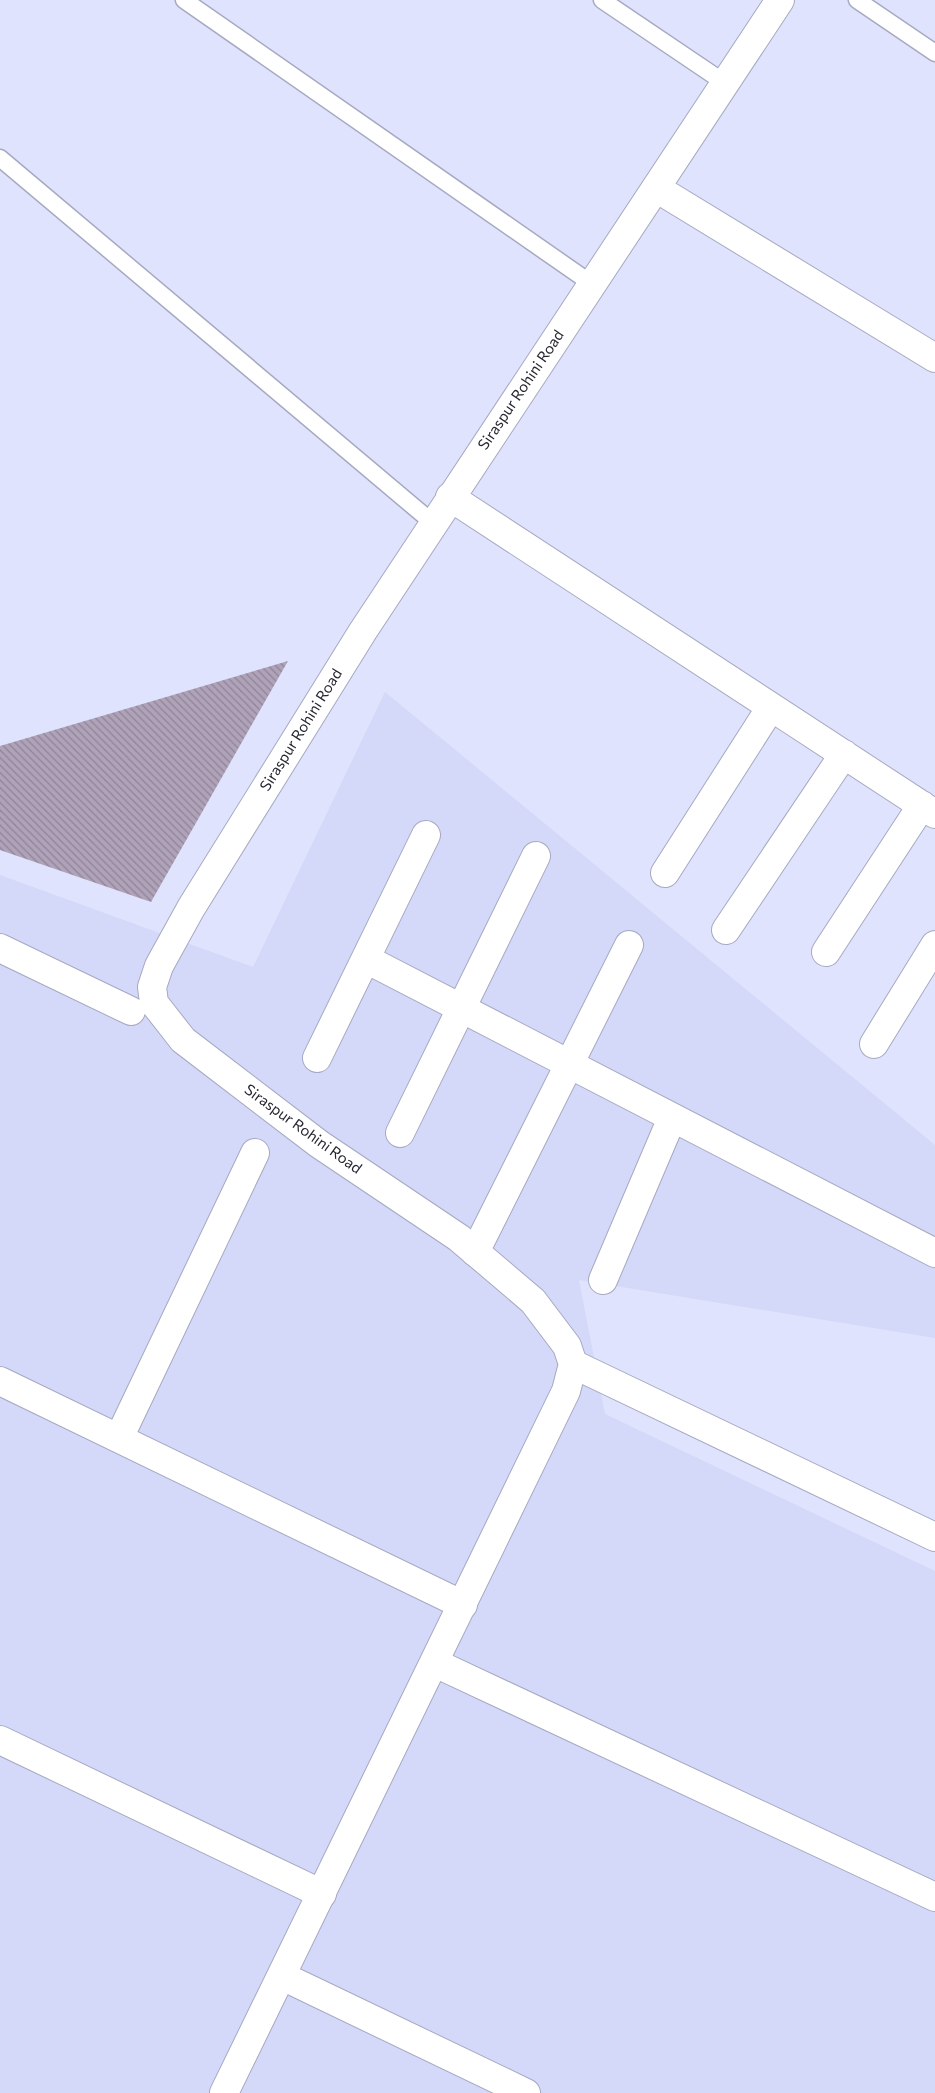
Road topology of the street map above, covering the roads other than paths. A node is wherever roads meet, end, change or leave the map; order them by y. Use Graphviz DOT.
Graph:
graph roads {
  1 [pos="184,0"];
  2 [pos="602,0"];
  3 [pos="780,0"];
  4 [pos="856,0"];
  5 [pos="935,53"];
  6 [pos="725,83"];
  7 [pos="0,158"];
  8 [pos="656,188"];
  9 [pos="592,284"];
  10 [pos="935,358"];
  11 [pos="450,497"];
  12 [pos="433,523"];
  13 [pos="771,707"];
  14 [pos="844,754"];
  15 [pos="928,810"];
  16 [pos="426,835"];
  17 [pos="536,856"];
  18 [pos="664,873"];
  19 [pos="726,930"];
  20 [pos="629,945"];
  21 [pos="935,945"];
  22 [pos="826,952"];
  23 [pos="2,953"];
  24 [pos="366,959"];
  25 [pos="462,1008"];
  26 [pos="131,1011"];
  27 [pos="874,1044"];
  28 [pos="317,1058"];
  29 [pos="569,1064"];
  30 [pos="672,1118"];
  31 [pos="400,1133"];
  32 [pos="254,1153"];
  33 [pos="475,1252"];
  34 [pos="935,1253"];
  35 [pos="603,1280"];
  36 [pos="573,1364"];
  37 [pos="0,1381"];
  38 [pos="119,1438"];
  39 [pos="935,1536"];
  40 [pos="463,1605"];
  41 [pos="435,1662"];
  42 [pos="0,1740"];
  43 [pos="322,1894"];
  44 [pos="935,1896"];
  45 [pos="282,1976"];
  46 [pos="224,2093"];
  47 [pos="526,2093"];
  1 -- 9 [label="lane"];
  2 -- 6 [label="lane"];
  3 -- 6 [label="street, Siraspur Rohini Road"];
  4 -- 5 [label="lane"];
  6 -- 8 [label="street, Siraspur Rohini Road"];
  7 -- 12 [label="lane"];
  8 -- 9 [label="street, Siraspur Rohini Road"];
  8 -- 10 [label="street"];
  9 -- 11 [label="street, Siraspur Rohini Road"];
  11 -- 12 [label="street, Siraspur Rohini Road"];
  11 -- 13 [label="street"];
  12 -- 33 [label="street, Siraspur Rohini Road"];
  13 -- 14 [label="street"];
  13 -- 18 [label="street"];
  14 -- 15 [label="street"];
  14 -- 19 [label="street"];
  15 -- 22 [label="street"];
  16 -- 24 [label="street"];
  17 -- 25 [label="street"];
  20 -- 29 [label="street"];
  21 -- 27 [label="street"];
  23 -- 26 [label="street"];
  24 -- 25 [label="street"];
  24 -- 28 [label="street"];
  25 -- 29 [label="street"];
  25 -- 31 [label="street"];
  29 -- 30 [label="street"];
  29 -- 33 [label="street"];
  30 -- 34 [label="street"];
  30 -- 35 [label="street"];
  32 -- 38 [label="street"];
  33 -- 36 [label="street, Siraspur Rohini Road"];
  36 -- 39 [label="street"];
  36 -- 40 [label="street"];
  37 -- 38 [label="street"];
  38 -- 40 [label="street"];
  40 -- 41 [label="street"];
  41 -- 43 [label="street"];
  41 -- 44 [label="street"];
  42 -- 43 [label="street"];
  43 -- 45 [label="street"];
  45 -- 46 [label="street"];
  45 -- 47 [label="street"];
}
